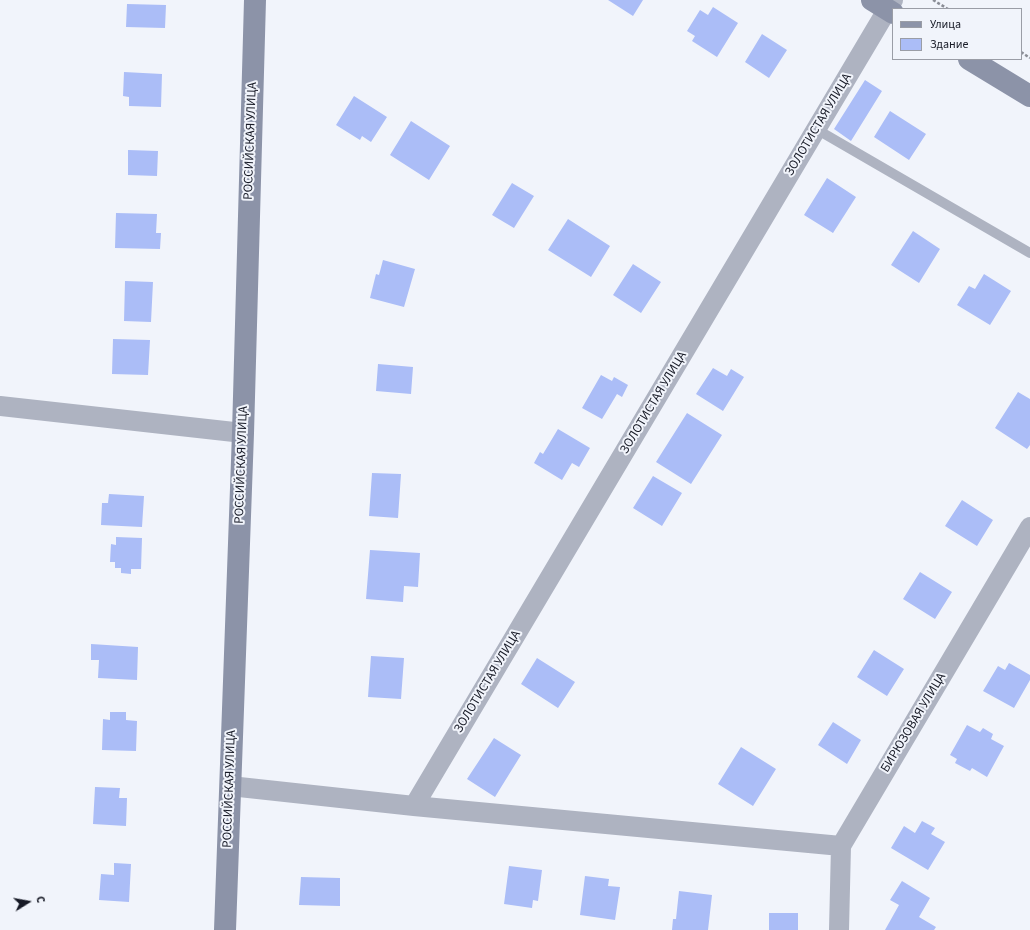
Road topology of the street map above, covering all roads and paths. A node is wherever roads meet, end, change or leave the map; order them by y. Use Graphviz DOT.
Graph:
graph roads {
  1 [pos="255,0"];
  2 [pos="933,0"];
  3 [pos="887,6"];
  4 [pos="946,8"];
  5 [pos="971,60"];
  6 [pos="1030,96"];
  7 [pos="816,130"];
  8 [pos="1030,253"];
  9 [pos="0,406"];
  10 [pos="243,433"];
  11 [pos="1030,527"];
  12 [pos="230,786"];
  13 [pos="414,806"];
  14 [pos="841,846"];
  15 [pos="225,930"];
  16 [pos="839,930"];
  1 -- 10 [label="main road, РОССИЙСКАЯ УЛИЦА"];
  2 -- 4 [label="path"];
  3 -- 7 [label="street, ЗОЛОТИСТАЯ УЛИЦА"];
  5 -- 6 [label="main road"];
  7 -- 8 [label="lane"];
  7 -- 13 [label="street, ЗОЛОТИСТАЯ УЛИЦА"];
  9 -- 10 [label="street"];
  10 -- 12 [label="main road, РОССИЙСКАЯ УЛИЦА"];
  11 -- 14 [label="street, БИРЮЗОВАЯ УЛИЦА"];
  12 -- 13 [label="street"];
  12 -- 15 [label="main road, РОССИЙСКАЯ УЛИЦА"];
  13 -- 14 [label="street"];
  14 -- 16 [label="street, БИРЮЗОВАЯ УЛИЦА"];
}
